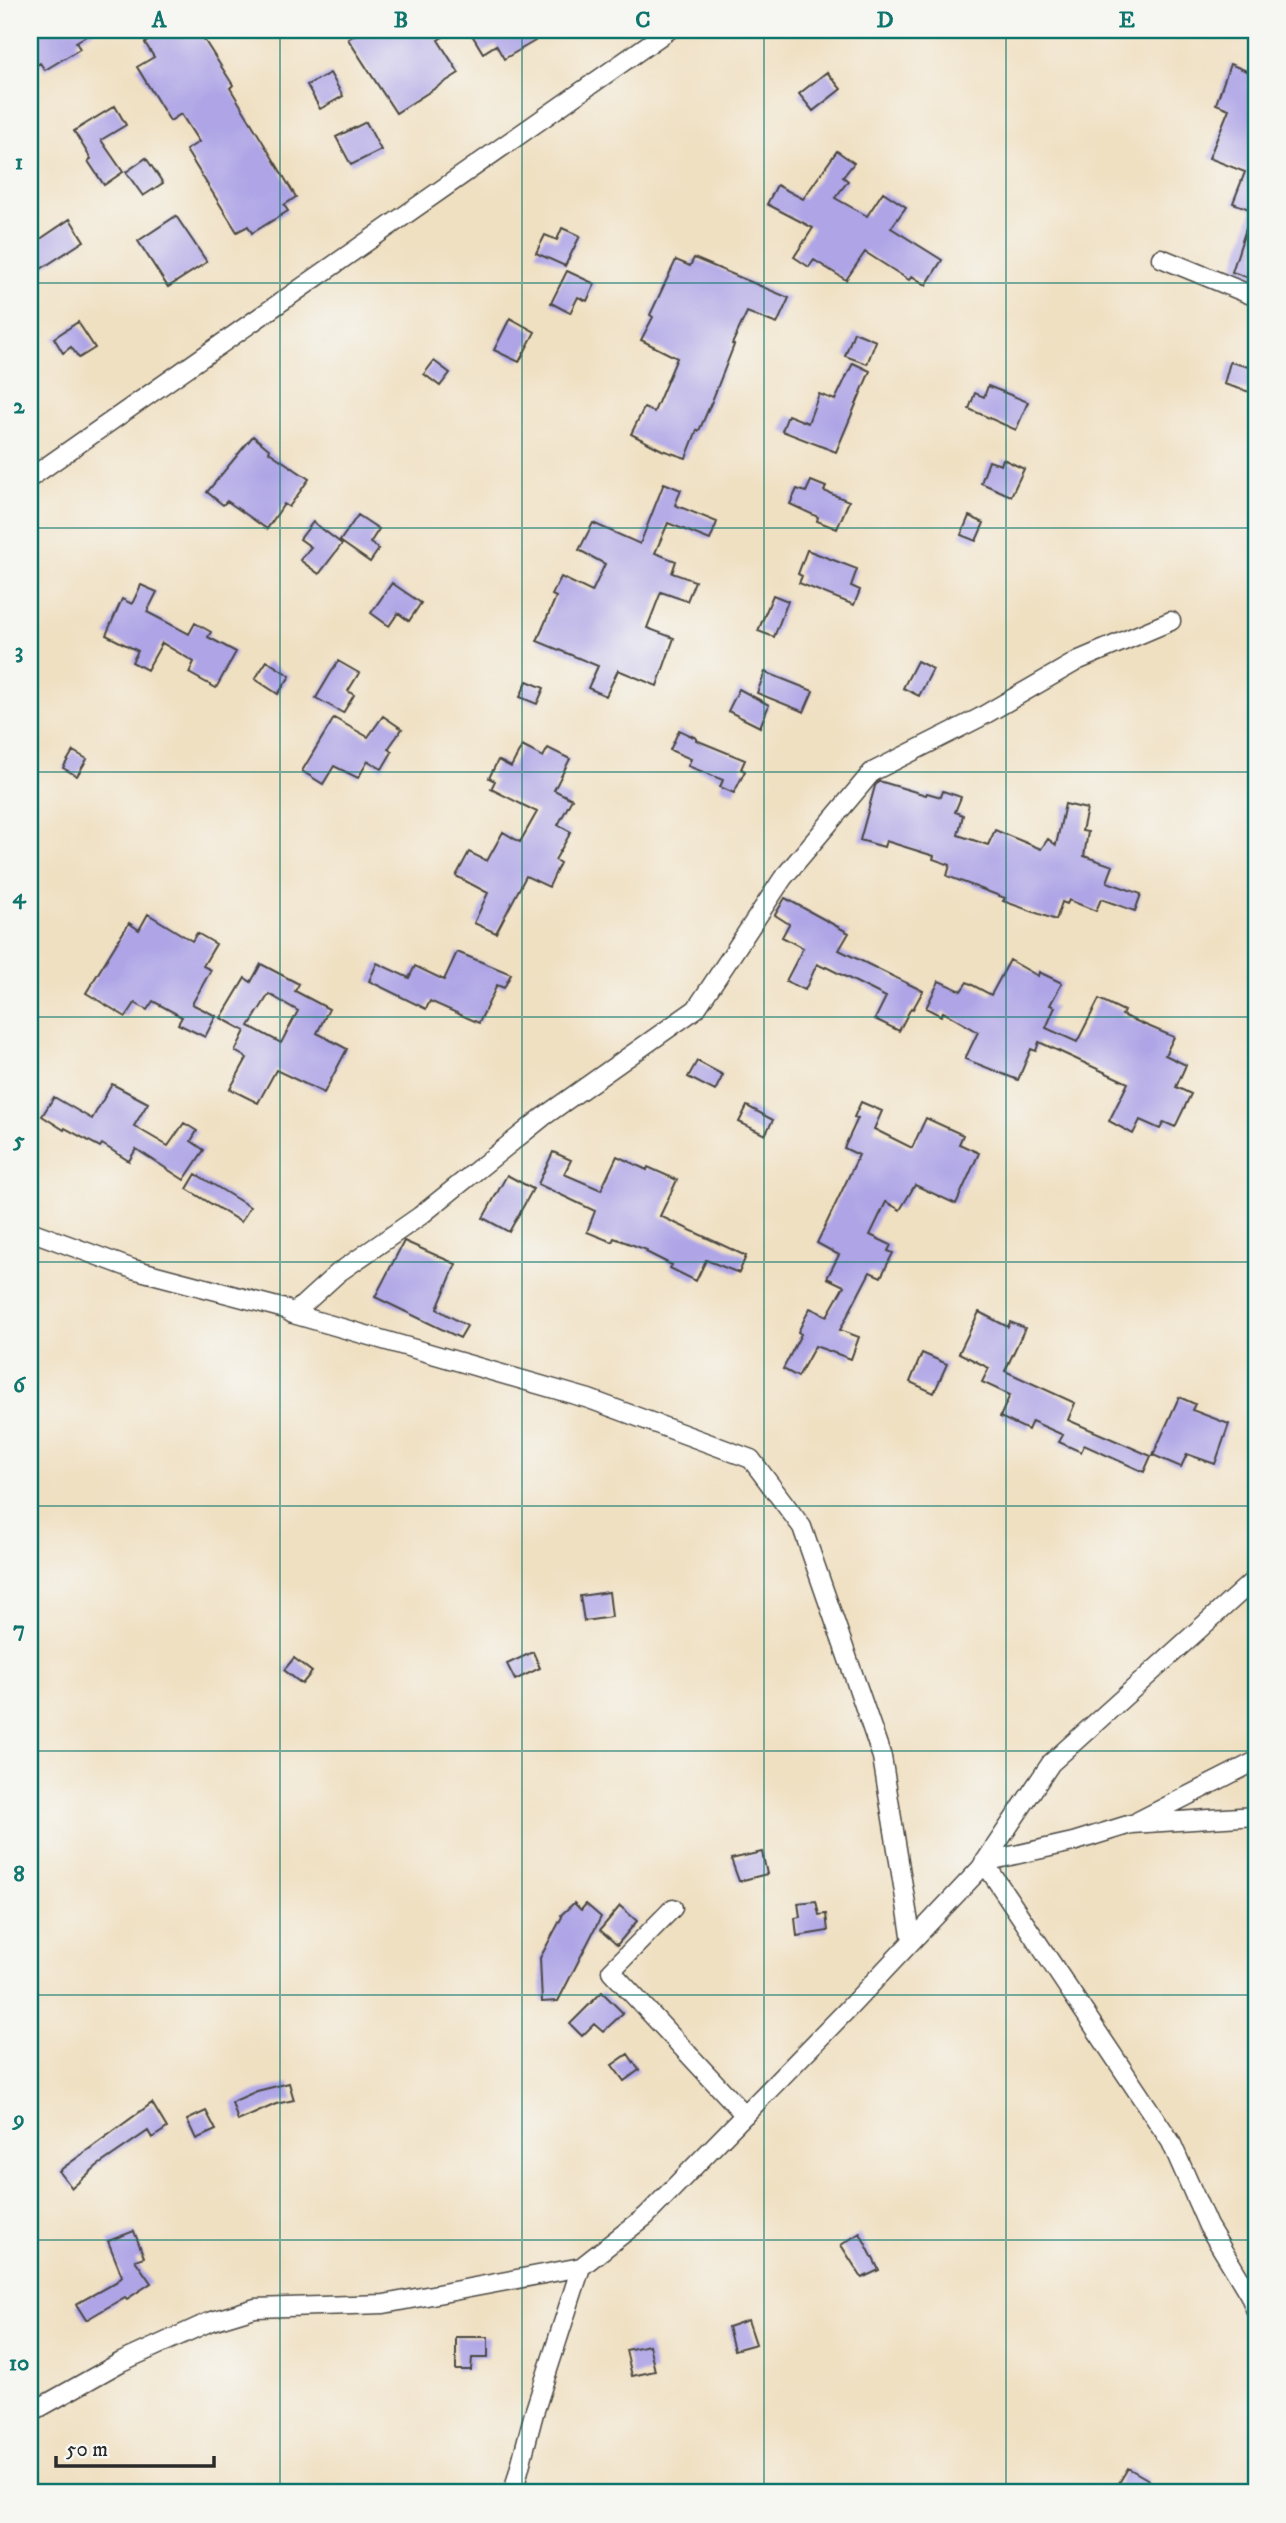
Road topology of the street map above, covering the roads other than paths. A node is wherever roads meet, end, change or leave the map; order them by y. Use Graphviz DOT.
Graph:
graph roads {
  1 [pos="669,30"];
  2 [pos="1161,258"];
  3 [pos="1256,297"];
  4 [pos="30,478"];
  5 [pos="1171,621"];
  6 [pos="30,1231"];
  7 [pos="293,1314"];
  8 [pos="1256,1578"];
  9 [pos="1256,1761"];
  10 [pos="1256,1816"];
  11 [pos="1131,1824"];
  12 [pos="984,1862"];
  13 [pos="673,1908"];
  14 [pos="912,1941"];
  15 [pos="745,2115"];
  16 [pos="582,2267"];
  17 [pos="1256,2311"];
  18 [pos="30,2413"];
  19 [pos="513,2493"];
  1 -- 4 [label="street"];
  2 -- 3 [label="street"];
  5 -- 7 [label="street"];
  6 -- 7 [label="street"];
  7 -- 14 [label="street"];
  8 -- 12 [label="street"];
  9 -- 11 [label="street"];
  10 -- 11 [label="street"];
  11 -- 12 [label="street"];
  12 -- 14 [label="street"];
  12 -- 17 [label="street"];
  13 -- 15 [label="street"];
  14 -- 15 [label="street"];
  15 -- 16 [label="street"];
  16 -- 18 [label="street"];
  16 -- 19 [label="street"];
}
